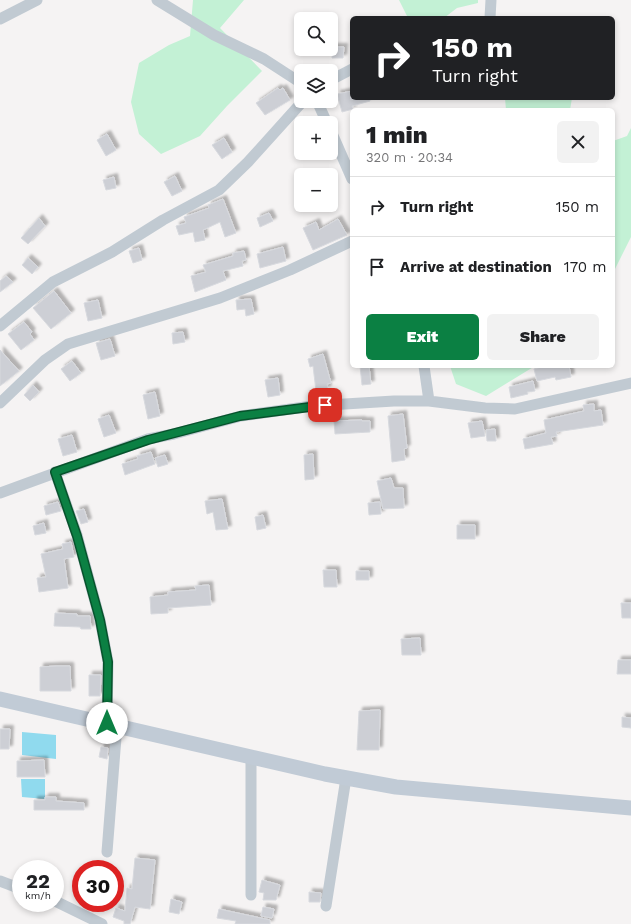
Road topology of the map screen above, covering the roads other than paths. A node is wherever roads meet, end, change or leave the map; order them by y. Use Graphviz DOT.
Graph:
graph roads {
  1 [pos="37,0"];
  2 [pos="157,0"];
  3 [pos="491,0"];
  4 [pos="490,16"];
  5 [pos="0,19"];
  6 [pos="350,70"];
  7 [pos="338,76"];
  8 [pos="294,78"];
  9 [pos="297,108"];
  10 [pos="338,147"];
  11 [pos="350,174"];
  12 [pos="350,242"];
  13 [pos="0,326"];
  14 [pos="424,368"];
  15 [pos="631,383"];
  16 [pos="428,401"];
  17 [pos="0,403"];
  18 [pos="55,472"];
  19 [pos="0,493"];
  20 [pos="0,699"];
  21 [pos="112,724"];
  22 [pos="251,756"];
  23 [pos="346,778"];
  24 [pos="631,808"];
  25 [pos="107,852"];
  26 [pos="0,881"];
  27 [pos="12,886"];
  28 [pos="251,895"];
  29 [pos="64,906"];
  30 [pos="326,906"];
  31 [pos="102,924"];
  1 -- 5 [label="street"];
  2 -- 8 [label="street"];
  3 -- 4 [label="street"];
  6 -- 7 [label="street"];
  9 -- 13 [label="street"];
  10 -- 11 [label="street"];
  12 -- 17 [label="street"];
  14 -- 16 [label="street"];
  15 -- 16 [label="street"];
  16 -- 18 [label="street"];
  18 -- 19 [label="street"];
  18 -- 21 [label="street"];
  20 -- 21 [label="main road"];
  21 -- 22 [label="main road"];
  21 -- 25 [label="street"];
  22 -- 23 [label="main road"];
  22 -- 28 [label="street"];
  23 -- 24 [label="main road"];
  23 -- 30 [label="street"];
  26 -- 27 [label="street"];
  29 -- 31 [label="street"];
}
